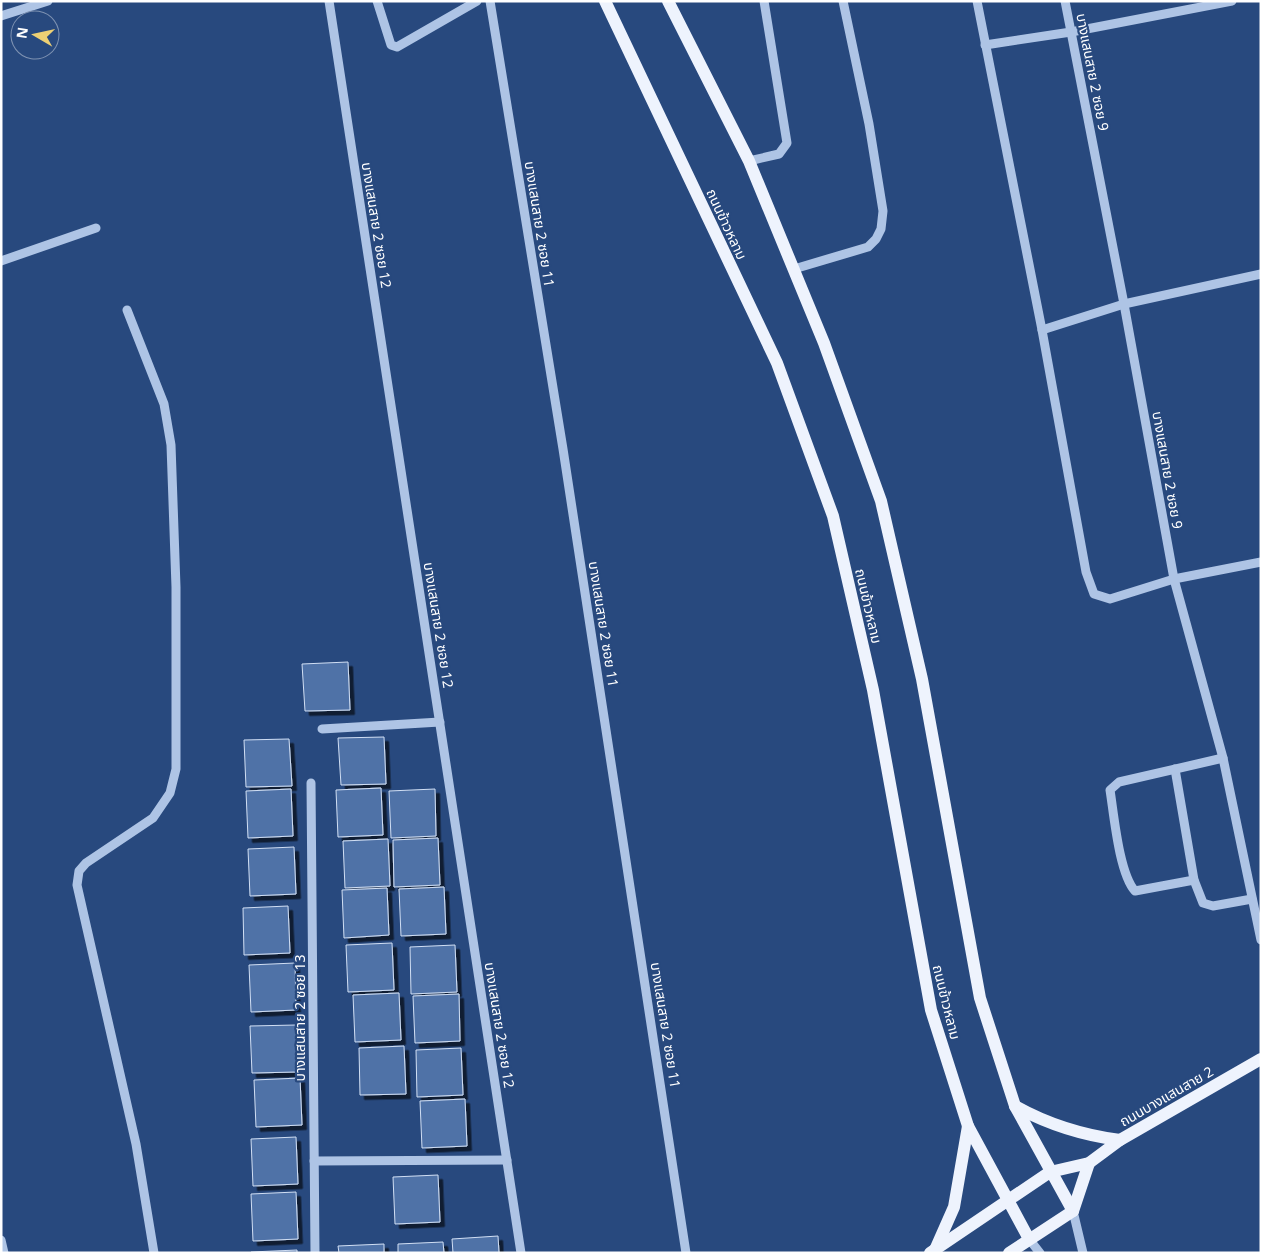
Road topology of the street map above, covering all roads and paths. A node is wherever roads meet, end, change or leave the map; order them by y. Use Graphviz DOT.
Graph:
graph roads {
  1 [pos="48,1"];
  2 [pos="328,1"];
  3 [pos="377,1"];
  4 [pos="477,1"];
  5 [pos="490,1"];
  6 [pos="605,1"];
  7 [pos="668,1"];
  8 [pos="764,1"];
  9 [pos="843,1"];
  10 [pos="977,1"];
  11 [pos="1065,1"];
  12 [pos="1232,1"];
  13 [pos="1,16"];
  14 [pos="1071,32"];
  15 [pos="985,45"];
  16 [pos="749,162"];
  17 [pos="96,228"];
  18 [pos="1,261"];
  19 [pos="794,269"];
  20 [pos="1261,274"];
  21 [pos="1124,304"];
  22 [pos="127,310"];
  23 [pos="1042,330"];
  24 [pos="1261,562"];
  25 [pos="1174,579"];
  26 [pos="440,722"];
  27 [pos="322,729"];
  28 [pos="1224,758"];
  29 [pos="1175,769"];
  30 [pos="311,783"];
  31 [pos="1194,880"];
  32 [pos="1252,899"];
  33 [pos="1261,940"];
  34 [pos="1261,1059"];
  35 [pos="1015,1106"];
  36 [pos="968,1126"];
  37 [pos="1120,1140"];
  38 [pos="507,1160"];
  39 [pos="314,1161"];
  40 [pos="1089,1163"];
  41 [pos="1050,1172"];
  42 [pos="1008,1199"];
  43 [pos="1073,1211"];
  44 [pos="1029,1239"];
  45 [pos="1,1240"];
  46 [pos="932,1251"];
  47 [pos="4,1253"];
  48 [pos="154,1253"];
  49 [pos="315,1253"];
  50 [pos="521,1253"];
  51 [pos="686,1253"];
  52 [pos="1010,1253"];
  53 [pos="1040,1253"];
  54 [pos="1083,1253"];
  1 -- 13 [label="street"];
  2 -- 26 [label="street, บางแสนสาย 2 ซอย 12"];
  3 -- 4 [label="street"];
  5 -- 51 [label="street, บางแสนสาย 2 ซอย 11"];
  6 -- 36 [label="main road, ถนนข้าวหลาม"];
  7 -- 16 [label="main road"];
  8 -- 16 [label="street"];
  9 -- 19 [label="street"];
  10 -- 15 [label="street"];
  11 -- 14 [label="street, บางแสนสาย 2 ซอย 9"];
  12 -- 14 [label="street"];
  14 -- 15 [label="street"];
  14 -- 21 [label="street, บางแสนสาย 2 ซอย 9"];
  15 -- 23 [label="street"];
  16 -- 19 [label="main road"];
  17 -- 18 [label="street"];
  19 -- 35 [label="main road"];
  20 -- 21 [label="street"];
  21 -- 23 [label="street"];
  21 -- 25 [label="street, บางแสนสาย 2 ซอย 9"];
  22 -- 48 [label="street"];
  23 -- 25 [label="street"];
  24 -- 25 [label="street"];
  25 -- 28 [label="street, บางแสนสาย 2 ซอย 9"];
  26 -- 27 [label="street"];
  26 -- 38 [label="street, บางแสนสาย 2 ซอย 12"];
  28 -- 29 [label="street"];
  28 -- 32 [label="street, บางแสนสาย 2 ซอย 9"];
  29 -- 31 [label="street"];
  29 -- 31 [label="street"];
  30 -- 39 [label="street, บางแสนสาย 2 ซอย 13"];
  31 -- 32 [label="street"];
  32 -- 33 [label="street, บางแสนสาย 2 ซอย 9"];
  34 -- 37 [label="main road, ถนนบางแสนสาย 2"];
  35 -- 37 [label="main road"];
  35 -- 41 [label="main road"];
  36 -- 42 [label="main road, ถนนข้าวหลาม"];
  36 -- 46 [label="main road"];
  37 -- 40 [label="main road, ถนนบางแสนสาย 2"];
  38 -- 39 [label="street"];
  38 -- 50 [label="street, บางแสนสาย 2 ซอย 12"];
  39 -- 49 [label="street, บางแสนสาย 2 ซอย 13"];
  40 -- 41 [label="main road, ถนนบางแสนสาย 2"];
  40 -- 43 [label="main road"];
  41 -- 42 [label="main road, ถนนบางแสนสาย 2"];
  41 -- 43 [label="main road"];
  42 -- 44 [label="main road, ถนนข้าวหลาม"];
  42 -- 46 [label="main road, ถนนบางแสนสาย 2"];
  43 -- 44 [label="main road"];
  43 -- 54 [label="street"];
  44 -- 52 [label="main road"];
  44 -- 53 [label="street"];
  45 -- 47 [label="street"];
}
